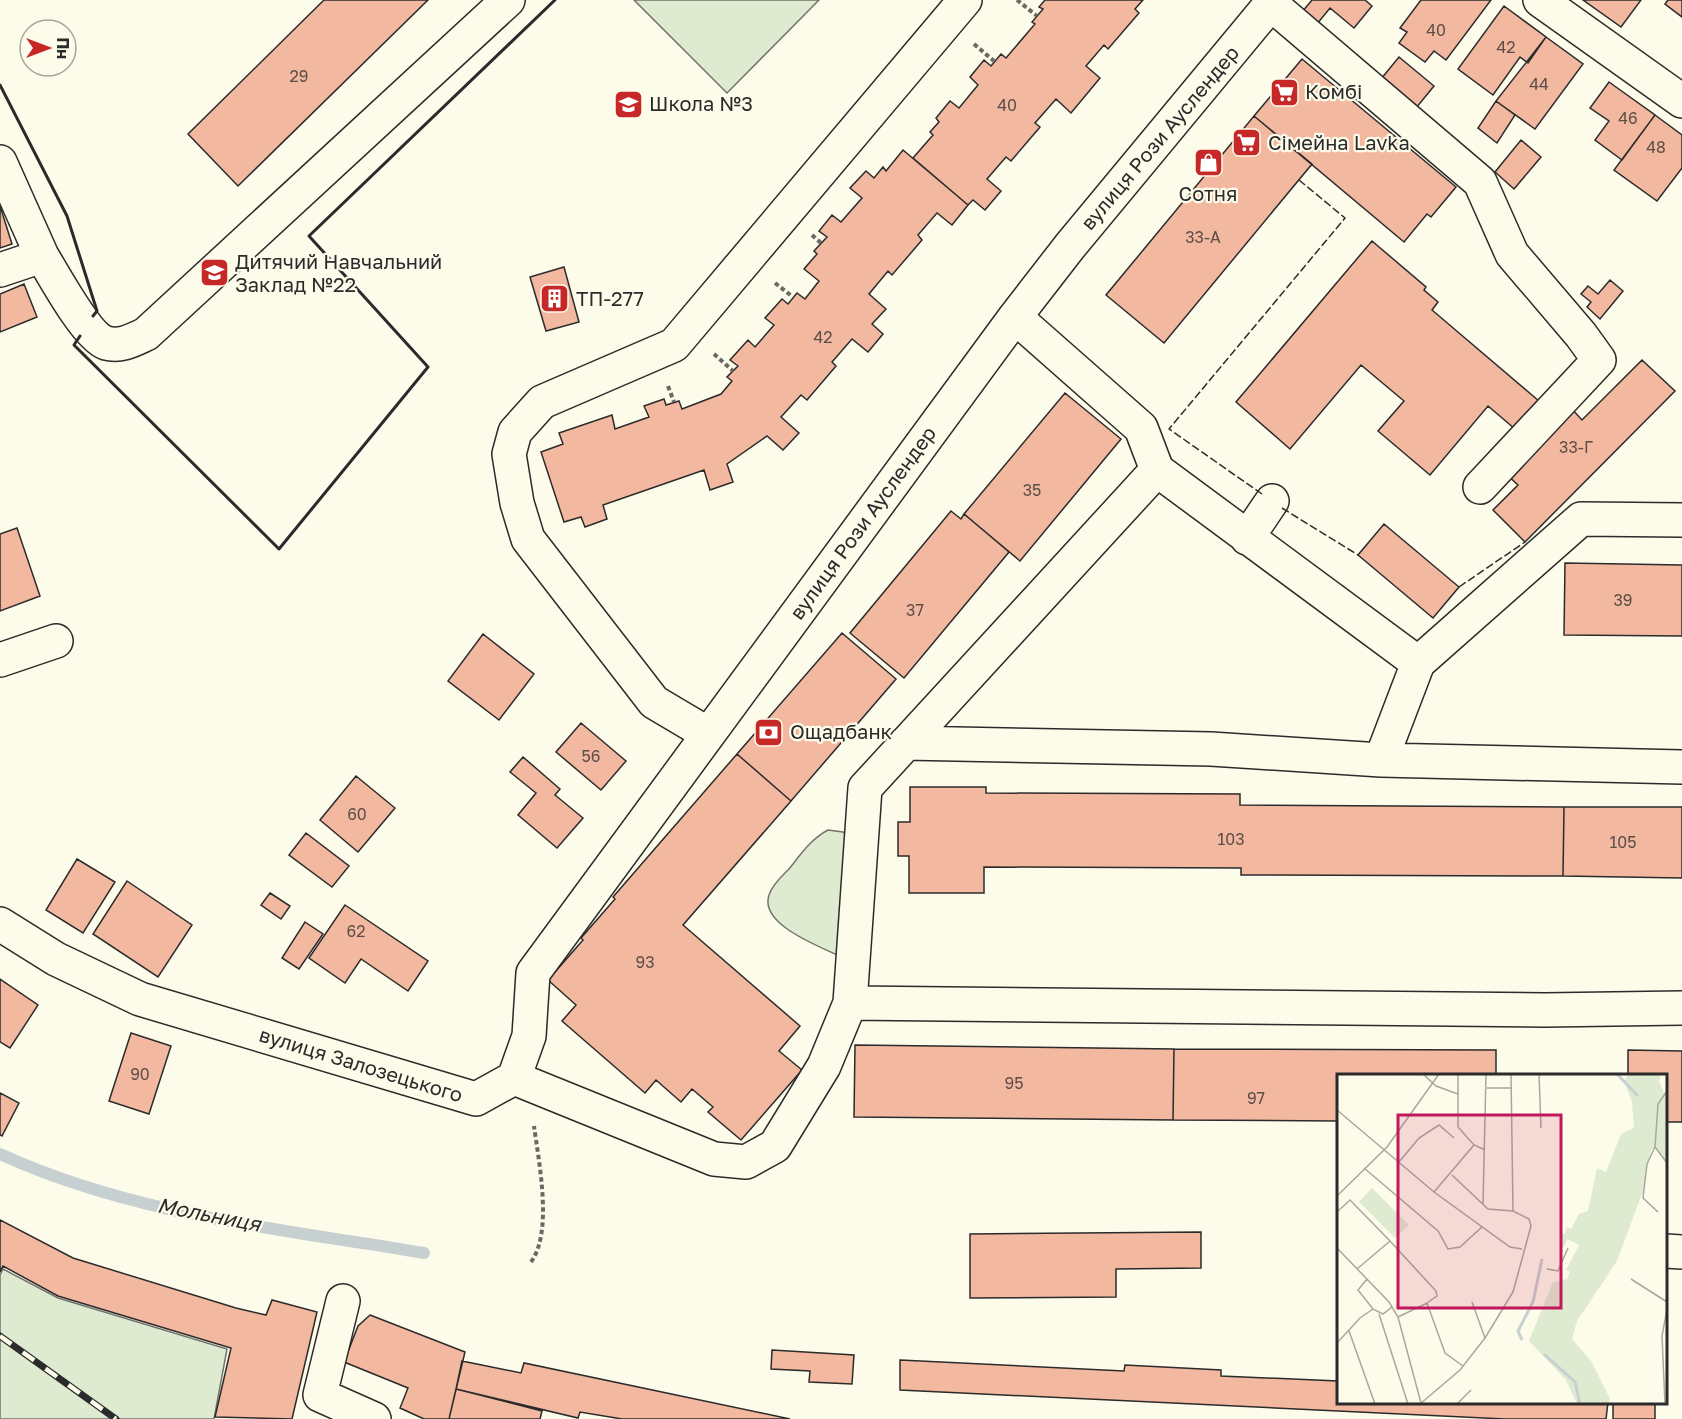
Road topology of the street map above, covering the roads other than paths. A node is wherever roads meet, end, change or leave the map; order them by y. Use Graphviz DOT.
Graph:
graph roads {
  1 [pos="508,0"];
  2 [pos="965,0"];
  3 [pos="1540,0"];
  4 [pos="1273,2"];
  5 [pos="1682,101"];
  6 [pos="0,162"];
  7 [pos="42,256"];
  8 [pos="0,270"];
  9 [pos="1015,317"];
  10 [pos="1157,470"];
  11 [pos="1480,487"];
  12 [pos="1272,501"];
  13 [pos="1682,520"];
  14 [pos="1247,538"];
  15 [pos="56,641"];
  16 [pos="0,660"];
  17 [pos="1418,663"];
  18 [pos="708,734"];
  19 [pos="906,743"];
  20 [pos="1381,760"];
  21 [pos="1682,767"];
  22 [pos="0,924"];
  23 [pos="850,1003"];
  24 [pos="1682,1008"];
  25 [pos="521,1081"];
  26 [pos="1667,1251"];
  27 [pos="1682,1252"];
  28 [pos="343,1301"];
  29 [pos="374,1419"];
  1 -- 7 [label="street"];
  2 -- 18 [label="street"];
  3 -- 5 [label="street"];
  4 -- 9 [label="street, вулиця Рози Ауслендер"];
  4 -- 11 [label="street"];
  6 -- 7 [label="street"];
  7 -- 8 [label="street"];
  9 -- 10 [label="street"];
  9 -- 18 [label="street, вулиця Рози Ауслендер"];
  10 -- 14 [label="street"];
  10 -- 19 [label="street"];
  12 -- 14 [label="street"];
  13 -- 17 [label="street"];
  14 -- 17 [label="street"];
  15 -- 16 [label="street"];
  17 -- 20 [label="street"];
  18 -- 25 [label="street, вулиця Рози Ауслендер"];
  19 -- 20 [label="street"];
  19 -- 23 [label="street"];
  20 -- 21 [label="street"];
  22 -- 25 [label="street, вулиця Залозецького"];
  23 -- 24 [label="street"];
  23 -- 25 [label="street"];
  26 -- 27 [label="street"];
  28 -- 29 [label="street"];
}
